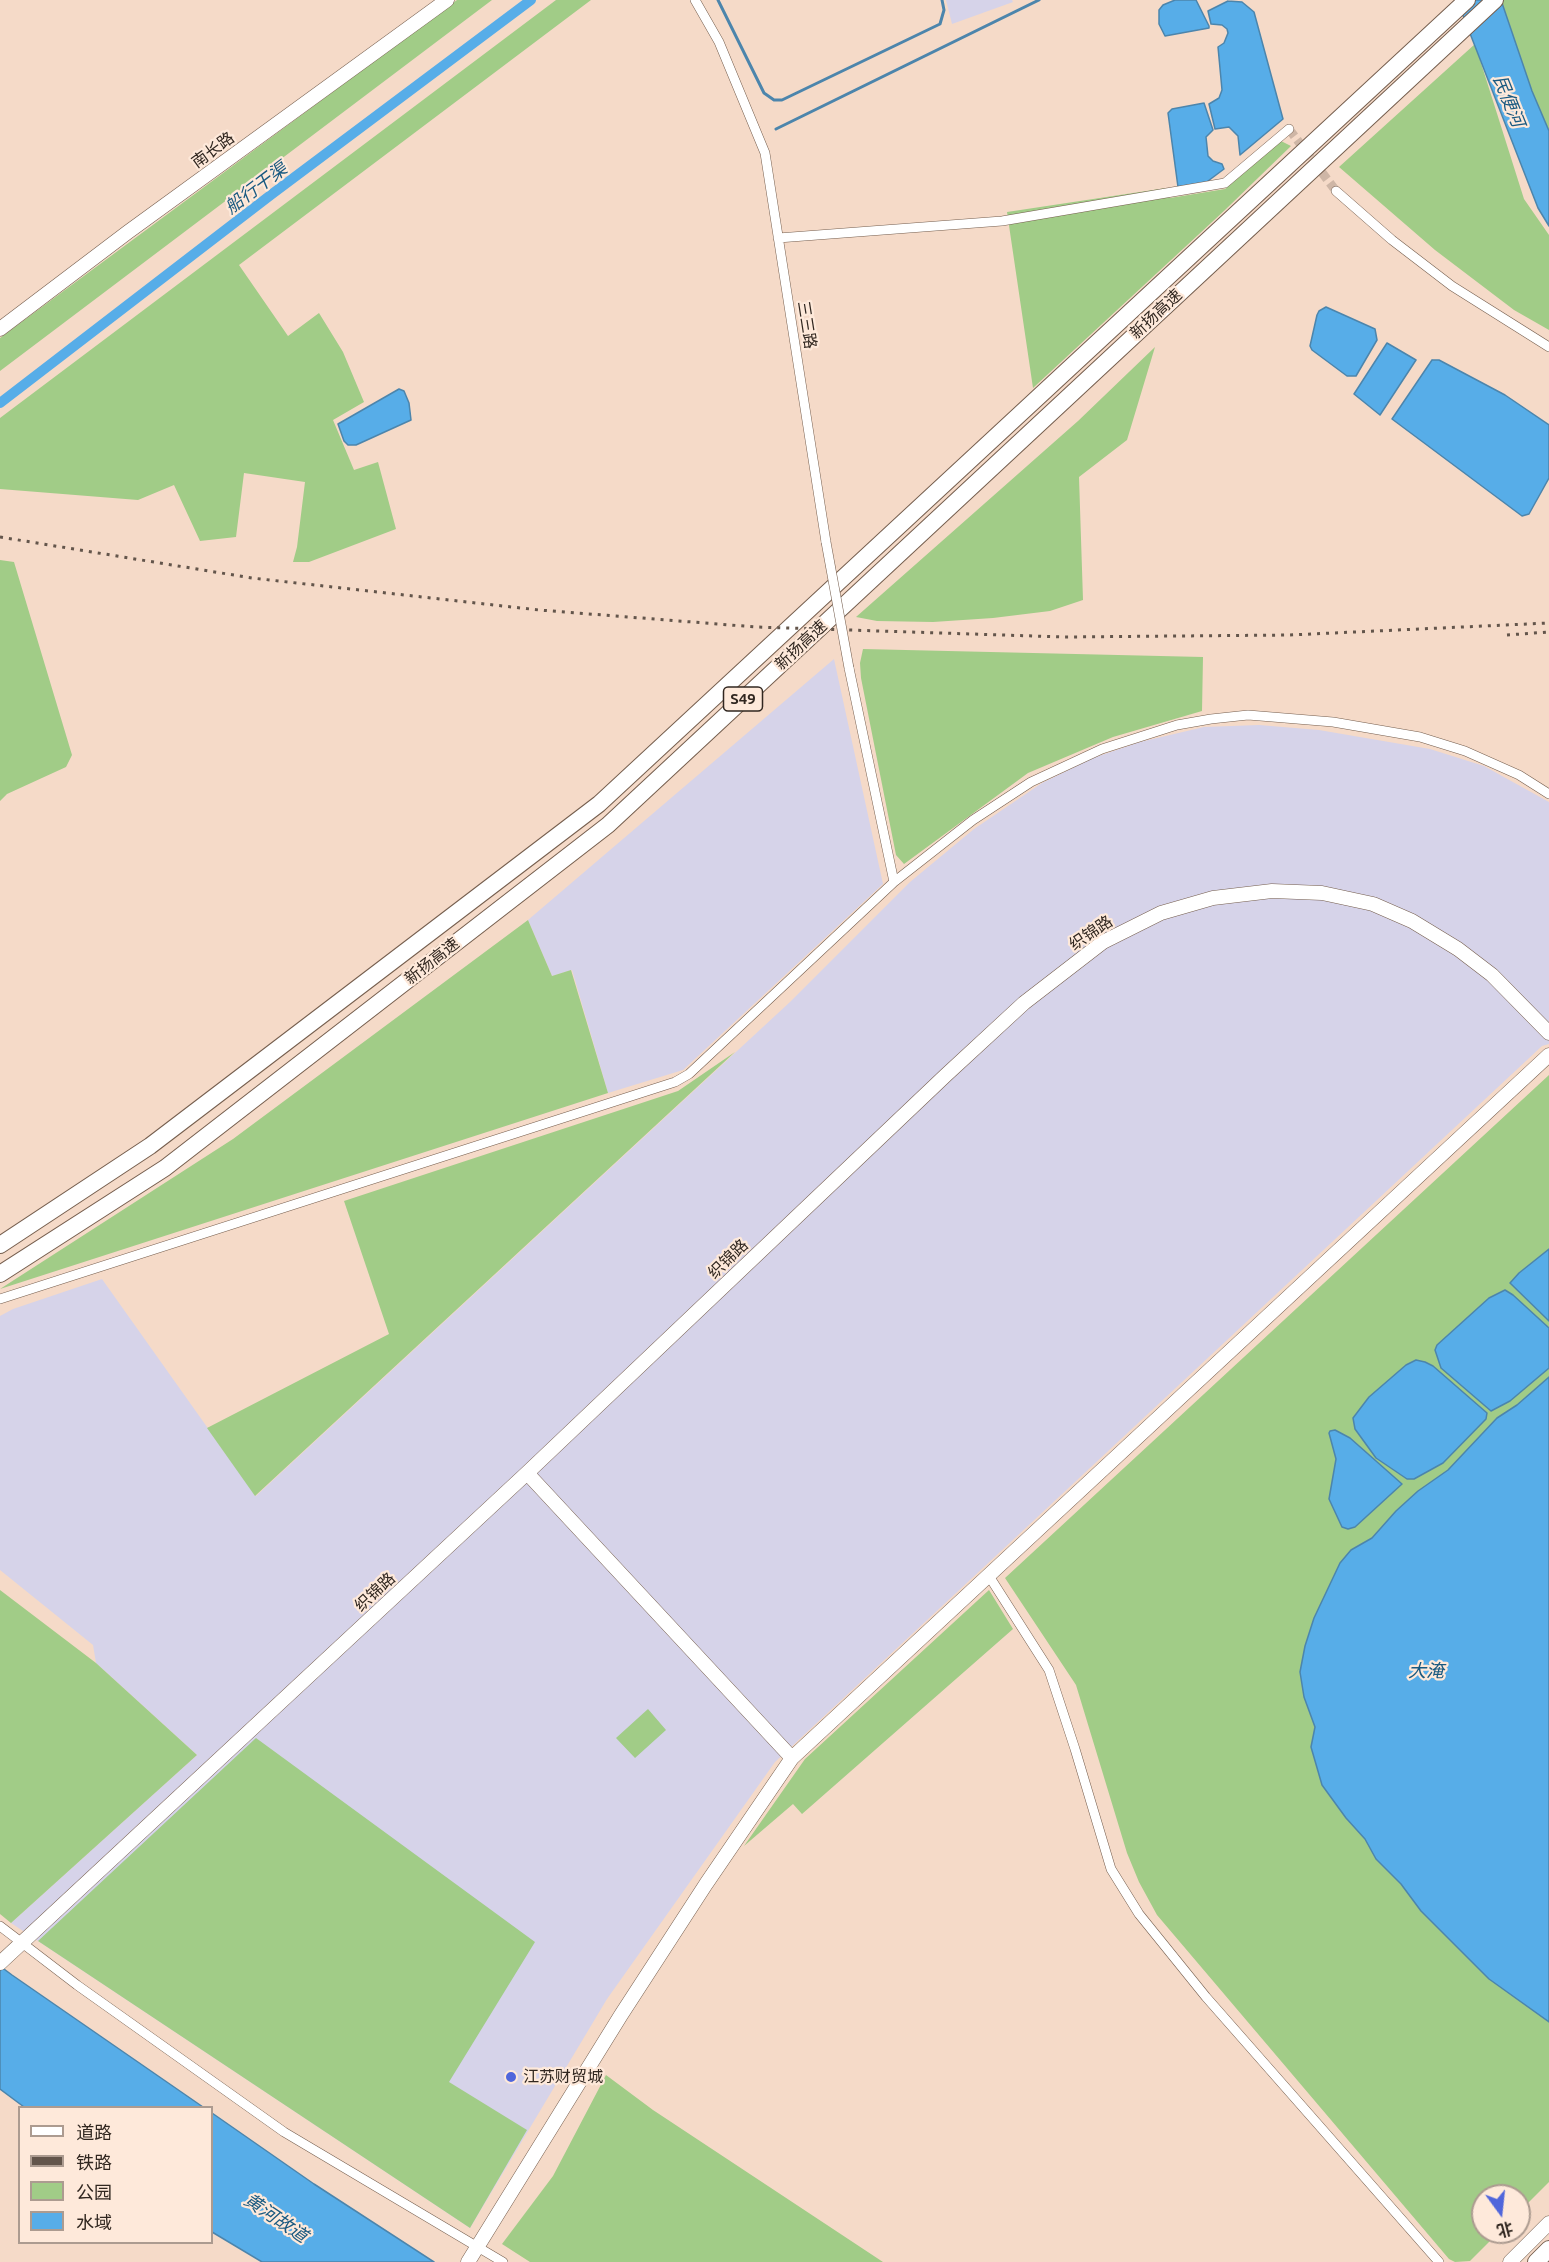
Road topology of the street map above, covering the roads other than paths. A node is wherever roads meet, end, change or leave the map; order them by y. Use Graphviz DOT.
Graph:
graph roads {
  1 [pos="447,0"];
  2 [pos="695,0"];
  3 [pos="1467,0"];
  4 [pos="1495,0"];
  5 [pos="1289,129"];
  6 [pos="1336,191"];
  7 [pos="778,238"];
  8 [pos="0,329"];
  9 [pos="1549,347"];
  10 [pos="1549,794"];
  11 [pos="894,882"];
  12 [pos="1549,1033"];
  13 [pos="1549,1055"];
  14 [pos="0,1245"];
  15 [pos="0,1274"];
  16 [pos="0,1299"];
  17 [pos="527,1473"];
  18 [pos="989,1576"];
  19 [pos="792,1758"];
  20 [pos="0,1926"];
  21 [pos="19,1946"];
  22 [pos="0,1963"];
  23 [pos="1549,2223"];
  24 [pos="1549,2249"];
  25 [pos="474,2253"];
  26 [pos="503,2262"];
  27 [pos="1439,2262"];
  28 [pos="1510,2262"];
  29 [pos="1536,2262"];
  1 -- 8 [label="street, 南长路"];
  2 -- 7 [label="street, 三三路"];
  3 -- 14 [label="highway, 新扬高速 / S49"];
  4 -- 15 [label="highway, 新扬高速 / S49"];
  5 -- 7 [label="street"];
  6 -- 9 [label="street"];
  7 -- 11 [label="street, 三三路, bridge"];
  10 -- 11 [label="street"];
  11 -- 16 [label="street"];
  12 -- 17 [label="street, 织锦路"];
  13 -- 18 [label="street"];
  17 -- 19 [label="street"];
  17 -- 21 [label="street, 织锦路"];
  18 -- 19 [label="street"];
  18 -- 27 [label="street"];
  19 -- 25 [label="street"];
  20 -- 21 [label="street"];
  21 -- 22 [label="street, 织锦路"];
  21 -- 25 [label="street"];
  23 -- 28 [label="street"];
  24 -- 29 [label="highway"];
  25 -- 26 [label="street"];
}
